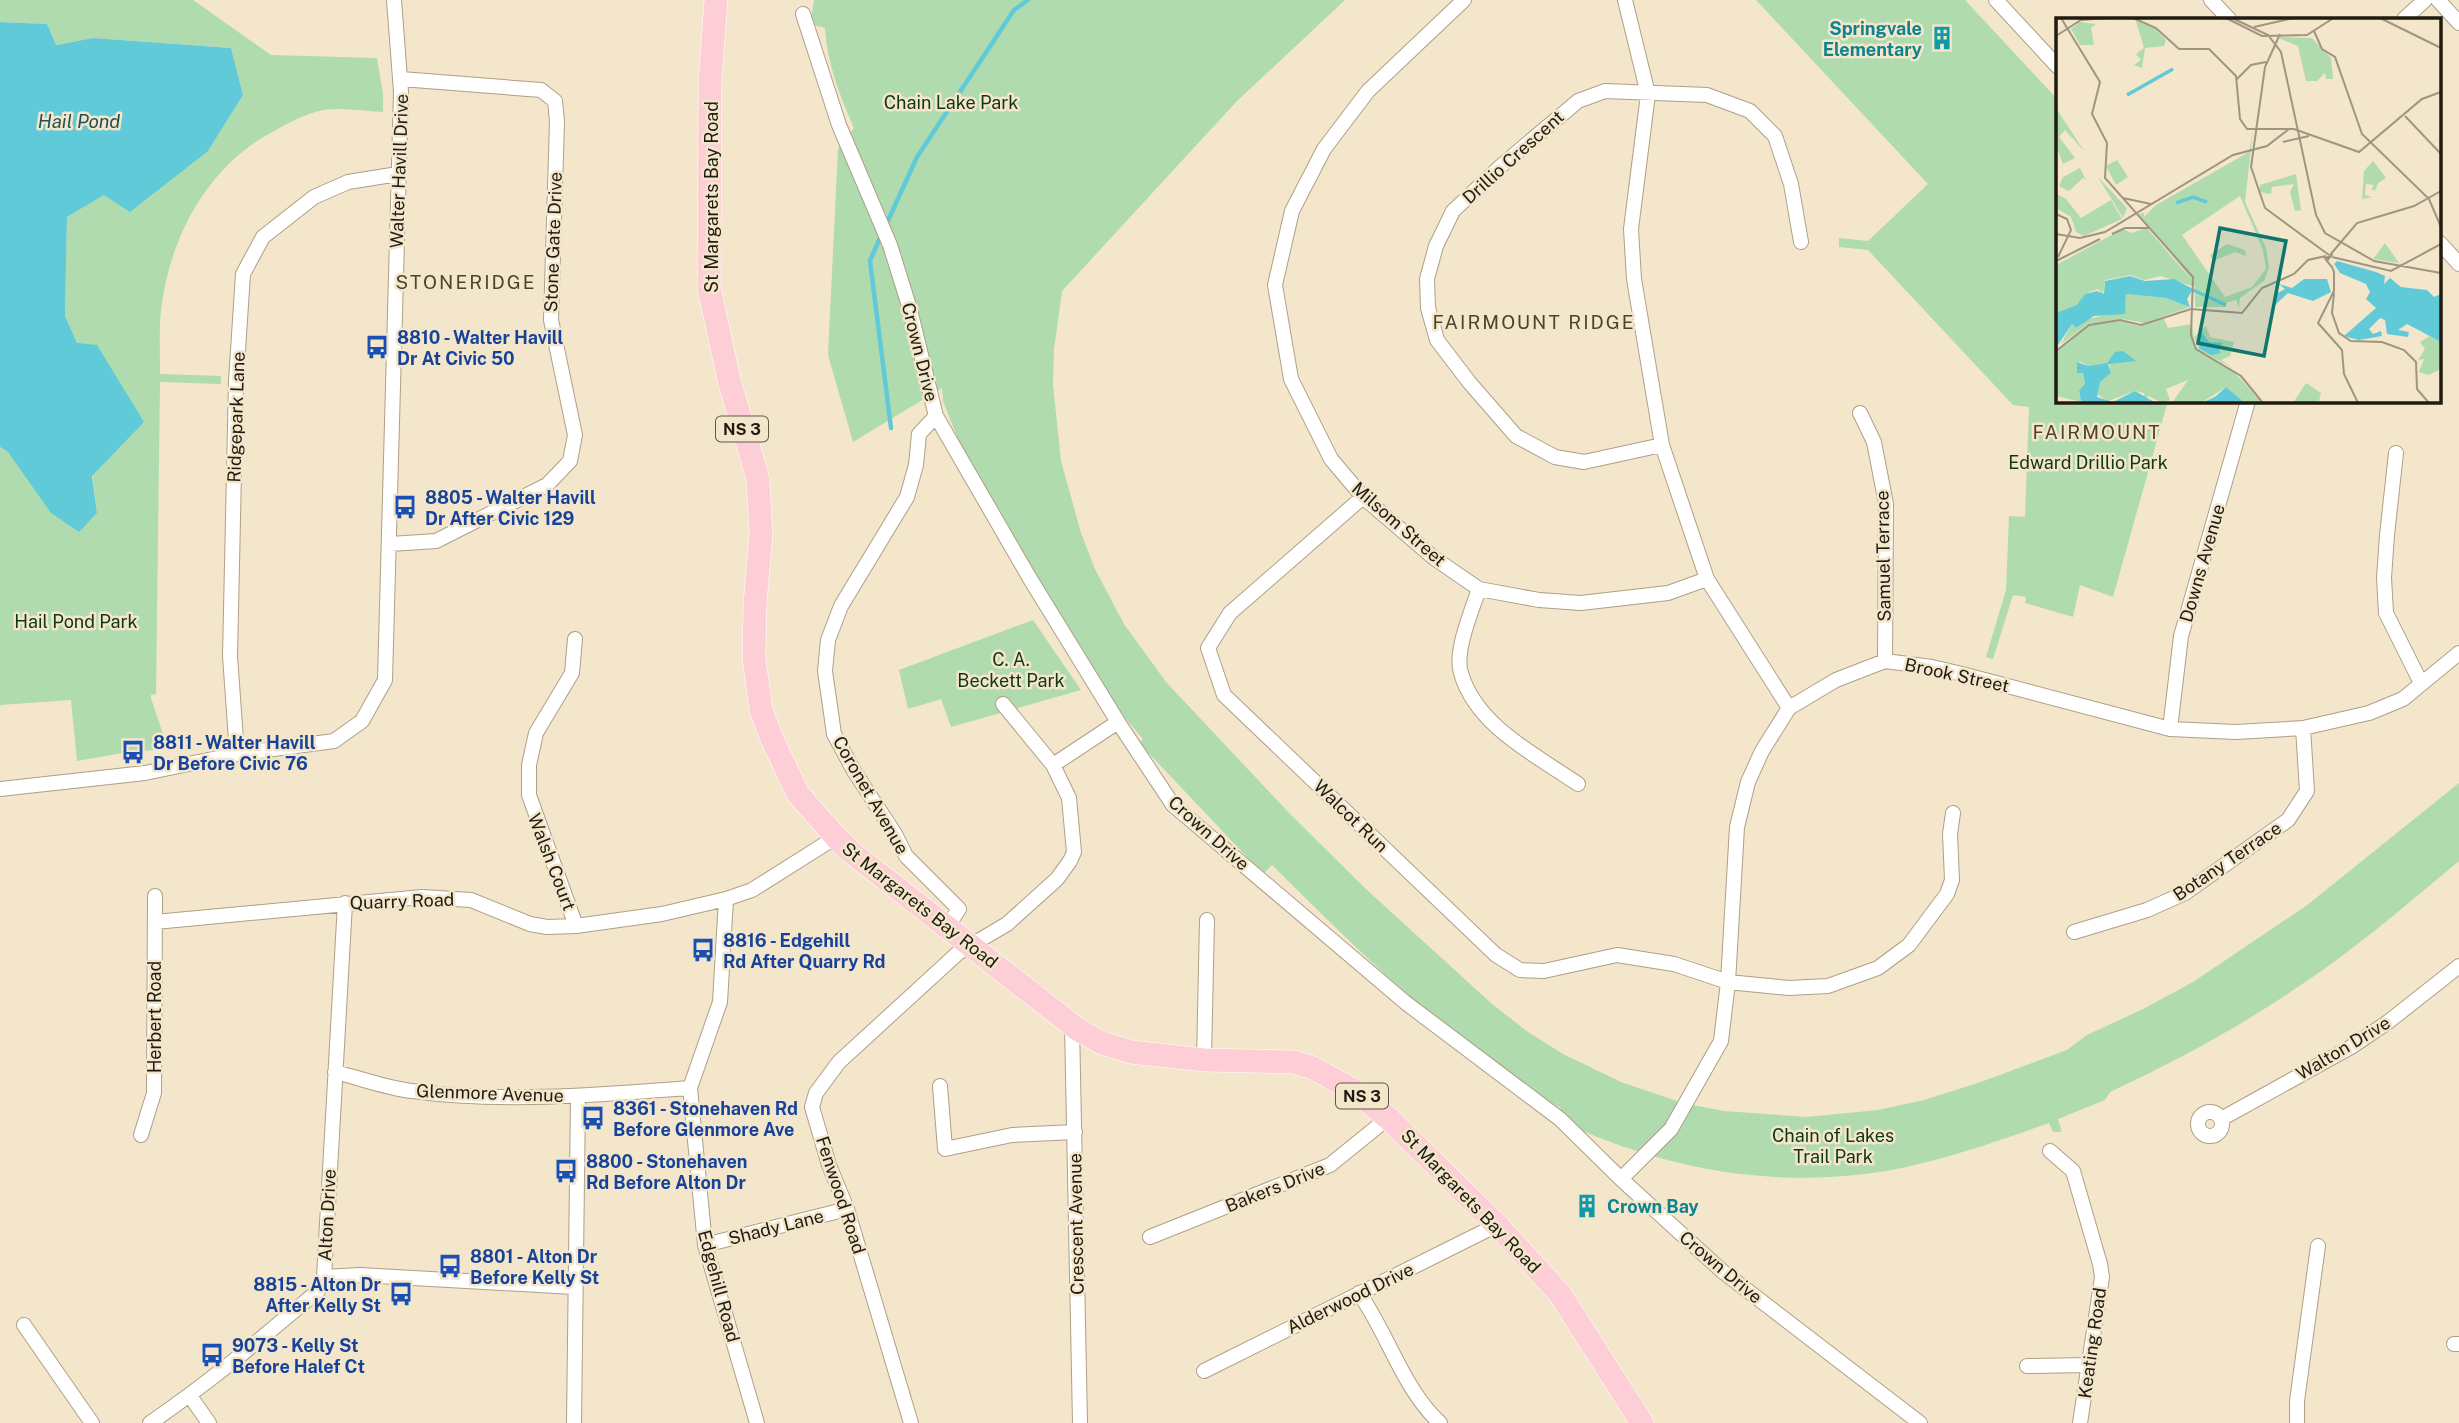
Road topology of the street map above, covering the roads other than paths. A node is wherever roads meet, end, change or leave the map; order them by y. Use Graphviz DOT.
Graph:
graph roads {
  1 [pos="394,0"];
  2 [pos="716,0"];
  3 [pos="1464,0"];
  4 [pos="1625,0"];
  5 [pos="1996,0"];
  6 [pos="2211,0"];
  7 [pos="2425,0"];
  8 [pos="2438,0"];
  9 [pos="803,15"];
  10 [pos="2228,18"];
  11 [pos="2404,18"];
  12 [pos="2459,23"];
  13 [pos="2056,65"];
  14 [pos="401,79"];
  15 [pos="1648,94"];
  16 [pos="398,174"];
  17 [pos="1801,242"];
  18 [pos="2442,245"];
  19 [pos="2459,264"];
  20 [pos="2248,402"];
  21 [pos="1860,413"];
  22 [pos="936,416"];
  23 [pos="1662,445"];
  24 [pos="2396,453"];
  25 [pos="1363,497"];
  26 [pos="390,544"];
  27 [pos="1707,579"];
  28 [pos="1479,589"];
  29 [pos="575,639"];
  30 [pos="2459,653"];
  31 [pos="1885,661"];
  32 [pos="2421,683"];
  33 [pos="1003,704"];
  34 [pos="1789,708"];
  35 [pos="1118,722"];
  36 [pos="2304,728"];
  37 [pos="2170,729"];
  38 [pos="237,754"];
  39 [pos="1053,765"];
  40 [pos="1578,784"];
  41 [pos="0,789"];
  42 [pos="1953,813"];
  43 [pos="836,837"];
  44 [pos="155,896"];
  45 [pos="726,899"];
  46 [pos="345,903"];
  47 [pos="1206,920"];
  48 [pos="155,922"];
  49 [pos="576,926"];
  50 [pos="947,927"];
  51 [pos="2074,932"];
  52 [pos="971,945"];
  53 [pos="2459,967"];
  54 [pos="1728,982"];
  55 [pos="1072,1025"];
  56 [pos="1204,1060"];
  57 [pos="335,1072"];
  58 [pos="940,1086"];
  59 [pos="690,1088"];
  60 [pos="578,1097"];
  61 [pos="1388,1118"];
  62 [pos="2221,1119"];
  63 [pos="1074,1132"];
  64 [pos="141,1135"];
  65 [pos="2050,1151"];
  66 [pos="1621,1179"];
  67 [pos="847,1209"];
  68 [pos="1497,1226"];
  69 [pos="1150,1237"];
  70 [pos="705,1245"];
  71 [pos="2318,1246"];
  72 [pos="324,1277"];
  73 [pos="574,1287"];
  74 [pos="1359,1293"];
  75 [pos="24,1325"];
  76 [pos="2089,1365"];
  77 [pos="2027,1366"];
  78 [pos="1204,1371"];
  79 [pos="190,1396"];
  80 [pos="92,1423"];
  81 [pos="150,1423"];
  82 [pos="209,1423"];
  83 [pos="573,1423"];
  84 [pos="757,1423"];
  85 [pos="911,1423"];
  86 [pos="1080,1423"];
  87 [pos="1440,1423"];
  88 [pos="1642,1423"];
  89 [pos="1920,1423"];
  90 [pos="2080,1423"];
  91 [pos="2298,1423"];
  1 -- 14 [label="street, Walter Havill Drive"];
  2 -- 43 [label="main road, St Margarets Bay Road / NS 3"];
  3 -- 25 [label="street, Milsom Street"];
  4 -- 15 [label="street"];
  5 -- 13 [label="street"];
  6 -- 10 [label="street"];
  7 -- 11 [label="street"];
  8 -- 12 [label="street"];
  9 -- 22 [label="street, Crown Drive"];
  14 -- 16 [label="street, Walter Havill Drive"];
  14 -- 26 [label="street, Stone Gate Drive"];
  15 -- 17 [label="street, Drillio Crescent"];
  15 -- 23 [label="street"];
  15 -- 23 [label="street, Drillio Crescent"];
  16 -- 26 [label="street, Walter Havill Drive"];
  16 -- 38 [label="street, Ridgepark Lane"];
  18 -- 19 [label="street"];
  20 -- 37 [label="street, Downs Avenue"];
  21 -- 31 [label="street, Samuel Terrace"];
  22 -- 35 [label="street, Crown Drive"];
  22 -- 50 [label="street, Coronet Avenue"];
  23 -- 27 [label="street"];
  24 -- 32 [label="street"];
  25 -- 28 [label="street, Milsom Street"];
  25 -- 54 [label="street, Walcot Run"];
  26 -- 38 [label="street, Walter Havill Drive"];
  27 -- 28 [label="street, Milsom Street"];
  27 -- 34 [label="street"];
  28 -- 40 [label="street"];
  29 -- 49 [label="street, Walsh Court"];
  30 -- 32 [label="street, Brook Street"];
  31 -- 34 [label="street, Brook Street"];
  31 -- 37 [label="street, Brook Street"];
  32 -- 36 [label="street, Brook Street"];
  33 -- 39 [label="street, Fenwood Road"];
  34 -- 54 [label="street, Brook Street"];
  35 -- 39 [label="street"];
  35 -- 66 [label="street, Crown Drive"];
  36 -- 37 [label="street, Brook Street"];
  36 -- 51 [label="street, Botany Terrace"];
  38 -- 41 [label="street, Walter Havill Drive"];
  39 -- 52 [label="street, Fenwood Road"];
  42 -- 54 [label="street"];
  43 -- 45 [label="street, Quarry Road"];
  43 -- 50 [label="main road, St Margarets Bay Road / NS 3"];
  44 -- 48 [label="street, Herbert Road"];
  45 -- 49 [label="street, Quarry Road"];
  45 -- 59 [label="street, Edgehill Road"];
  46 -- 48 [label="street, Quarry Road"];
  46 -- 49 [label="street, Quarry Road"];
  46 -- 57 [label="street, Alton Drive"];
  47 -- 56 [label="street"];
  48 -- 64 [label="street, Herbert Road"];
  50 -- 52 [label="main road, St Margarets Bay Road / NS 3"];
  52 -- 55 [label="main road, St Margarets Bay Road / NS 3"];
  52 -- 67 [label="street, Fenwood Road"];
  53 -- 62 [label="street, Walton Drive"];
  54 -- 66 [label="street, Brook Street"];
  55 -- 56 [label="main road, St Margarets Bay Road / NS 3"];
  55 -- 63 [label="street, Crescent Avenue"];
  56 -- 61 [label="main road, St Margarets Bay Road / NS 3"];
  57 -- 60 [label="street, Glenmore Avenue"];
  57 -- 72 [label="street, Alton Drive"];
  58 -- 63 [label="street"];
  59 -- 60 [label="street, Glenmore Avenue"];
  59 -- 70 [label="street, Edgehill Road"];
  60 -- 73 [label="street"];
  61 -- 68 [label="main road, St Margarets Bay Road / NS 3"];
  61 -- 69 [label="street, Bakers Drive"];
  63 -- 86 [label="street, Crescent Avenue"];
  65 -- 76 [label="street, Keating Road"];
  66 -- 89 [label="street, Crown Drive"];
  67 -- 70 [label="street, Shady Lane"];
  67 -- 85 [label="street, Fenwood Road"];
  68 -- 74 [label="street, Alderwood Drive"];
  68 -- 88 [label="main road, St Margarets Bay Road / NS 3"];
  70 -- 84 [label="street, Edgehill Road"];
  71 -- 91 [label="street"];
  72 -- 73 [label="street, Alton Drive"];
  72 -- 79 [label="street"];
  73 -- 83 [label="street"];
  74 -- 78 [label="street, Alderwood Drive"];
  74 -- 87 [label="street"];
  75 -- 80 [label="street"];
  76 -- 77 [label="street"];
  76 -- 90 [label="street, Keating Road"];
  79 -- 81 [label="street"];
  79 -- 82 [label="street"];
}
